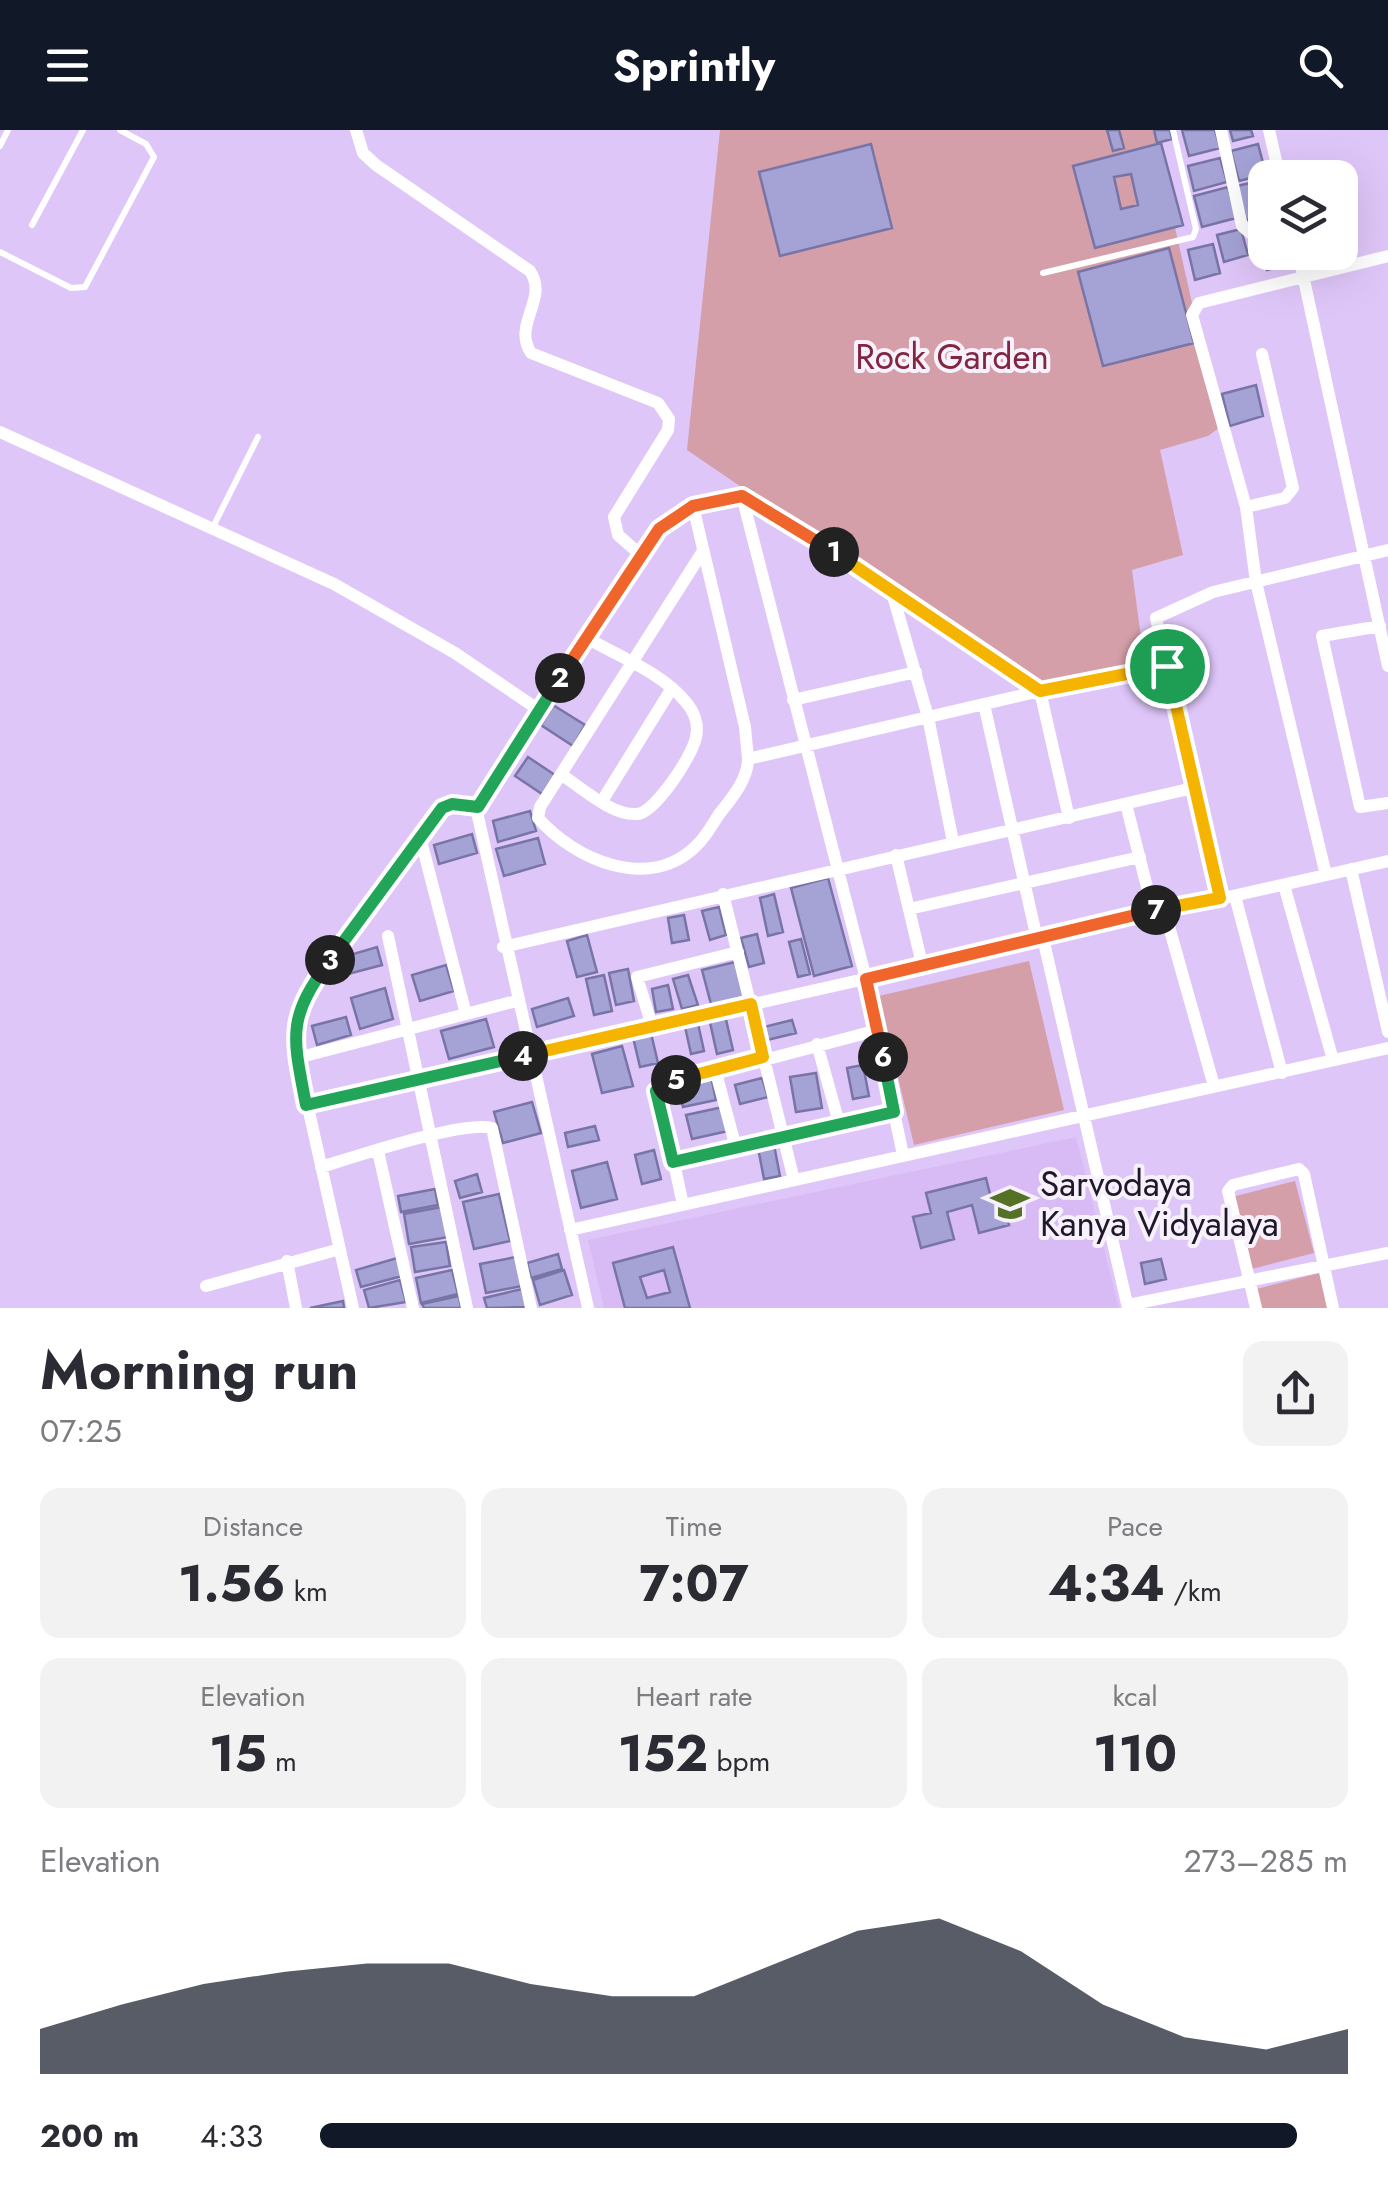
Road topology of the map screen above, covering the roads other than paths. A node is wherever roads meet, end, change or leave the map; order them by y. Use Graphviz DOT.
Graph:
graph roads {
  1 [pos="8,130"];
  2 [pos="83,130"];
  3 [pos="120,130"];
  4 [pos="356,130"];
  5 [pos="1173,130"];
  6 [pos="1221,130"];
  7 [pos="1269,130"];
  8 [pos="0,146"];
  9 [pos="1276,160"];
  10 [pos="32,224"];
  11 [pos="1248,230"];
  12 [pos="0,252"];
  13 [pos="1388,256"];
  14 [pos="1302,270"];
  15 [pos="1043,273"];
  16 [pos="1303,277"];
  17 [pos="1262,354"];
  18 [pos="0,432"];
  19 [pos="258,437"];
  20 [pos="742,496"];
  21 [pos="693,506"];
  22 [pos="1246,507"];
  23 [pos="211,530"];
  24 [pos="1388,550"];
  25 [pos="703,551"];
  26 [pos="642,556"];
  27 [pos="1366,557"];
  28 [pos="1256,582"];
  29 [pos="892,589"];
  30 [pos="1380,626"];
  31 [pos="588,638"];
  32 [pos="631,663"];
  33 [pos="1167,666"];
  34 [pos="1388,666"];
  35 [pos="916,672"];
  36 [pos="672,688"];
  37 [pos="1040,691"];
  38 [pos="793,700"];
  39 [pos="984,704"];
  40 [pos="538,710"];
  41 [pos="928,716"];
  42 [pos="806,747"];
  43 [pos="748,759"];
  44 [pos="562,775"];
  45 [pos="1193,788"];
  46 [pos="602,801"];
  47 [pos="1388,803"];
  48 [pos="1126,804"];
  49 [pos="478,807"];
  50 [pos="1069,818"];
  51 [pos="1011,830"];
  52 [pos="420,833"];
  53 [pos="953,842"];
  54 [pos="896,855"];
  55 [pos="1140,857"];
  56 [pos="1388,861"];
  57 [pos="836,868"];
  58 [pos="1351,869"];
  59 [pos="1326,875"];
  60 [pos="1024,884"];
  61 [pos="1284,885"];
  62 [pos="723,894"];
  63 [pos="1235,896"];
  64 [pos="1220,898"];
  65 [pos="909,909"];
  66 [pos="1159,910"];
  67 [pos="388,936"];
  68 [pos="1040,938"];
  69 [pos="504,947"];
  70 [pos="738,952"];
  71 [pos="922,964"];
  72 [pos="866,979"];
  73 [pos="516,1001"];
  74 [pos="751,1004"];
  75 [pos="466,1014"];
  76 [pos="652,1026"];
  77 [pos="408,1030"];
  78 [pos="878,1030"];
  79 [pos="1388,1032"];
  80 [pos="817,1044"];
  81 [pos="1388,1048"];
  82 [pos="528,1055"];
  83 [pos="763,1057"];
  84 [pos="298,1058"];
  85 [pos="1333,1060"];
  86 [pos="715,1069"];
  87 [pos="1282,1073"];
  88 [pos="419,1080"];
  89 [pos="1214,1086"];
  90 [pos="306,1105"];
  91 [pos="894,1112"];
  92 [pos="1084,1114"];
  93 [pos="840,1123"];
  94 [pos="783,1136"];
  95 [pos="430,1137"];
  96 [pos="736,1148"];
  97 [pos="378,1151"];
  98 [pos="904,1155"];
  99 [pos="673,1162"];
  100 [pos="322,1166"];
  101 [pos="794,1180"];
  102 [pos="683,1205"];
  103 [pos="570,1230"];
  104 [pos="340,1248"];
  105 [pos="1388,1253"];
  106 [pos="288,1261"];
  107 [pos="1323,1266"];
  108 [pos="1250,1280"];
  109 [pos="206,1286"];
  110 [pos="1128,1306"];
  111 [pos="296,1308"];
  112 [pos="353,1308"];
  113 [pos="413,1308"];
  114 [pos="467,1308"];
  115 [pos="531,1308"];
  116 [pos="588,1308"];
  117 [pos="1256,1308"];
  118 [pos="1333,1308"];
  1 -- 8 [label="lane"];
  2 -- 10 [label="lane"];
  3 -- 12 [label="lane"];
  4 -- 26 [label="street"];
  5 -- 15 [label="lane"];
  6 -- 11 [label="street"];
  7 -- 9 [label="street"];
  13 -- 16 [label="street"];
  14 -- 16 [label="street"];
  16 -- 22 [label="street"];
  16 -- 27 [label="street"];
  17 -- 22 [label="street"];
  18 -- 23 [label="street"];
  19 -- 23 [label="lane"];
  20 -- 21 [label="street"];
  20 -- 29 [label="street"];
  20 -- 38 [label="street"];
  21 -- 25 [label="street"];
  21 -- 26 [label="street"];
  22 -- 28 [label="street"];
  23 -- 40 [label="street"];
  24 -- 27 [label="street"];
  25 -- 32 [label="street"];
  25 -- 43 [label="street"];
  26 -- 31 [label="street"];
  27 -- 28 [label="street"];
  27 -- 30 [label="street"];
  28 -- 33 [label="street"];
  28 -- 59 [label="street"];
  29 -- 35 [label="street"];
  29 -- 37 [label="street"];
  30 -- 34 [label="street"];
  30 -- 47 [label="street"];
  31 -- 32 [label="street"];
  31 -- 40 [label="street"];
  32 -- 36 [label="street"];
  32 -- 44 [label="street"];
  33 -- 37 [label="street"];
  33 -- 45 [label="street"];
  35 -- 38 [label="street"];
  35 -- 41 [label="street"];
  36 -- 46 [label="street"];
  36 -- 46 [label="street"];
  37 -- 39 [label="street"];
  37 -- 50 [label="street"];
  38 -- 42 [label="street"];
  39 -- 41 [label="street"];
  39 -- 51 [label="street"];
  40 -- 49 [label="street"];
  41 -- 42 [label="street"];
  41 -- 53 [label="street"];
  42 -- 43 [label="street"];
  42 -- 57 [label="street"];
  43 -- 44 [label="street"];
  44 -- 46 [label="street"];
  45 -- 48 [label="street"];
  45 -- 64 [label="street"];
  48 -- 50 [label="street"];
  48 -- 55 [label="street"];
  49 -- 52 [label="street"];
  49 -- 69 [label="street"];
  50 -- 51 [label="street"];
  51 -- 53 [label="street"];
  51 -- 60 [label="street"];
  52 -- 75 [label="street"];
  52 -- 84 [label="street"];
  53 -- 54 [label="street"];
  54 -- 57 [label="street"];
  54 -- 65 [label="street"];
  55 -- 60 [label="street"];
  55 -- 66 [label="street"];
  56 -- 58 [label="street"];
  57 -- 62 [label="street"];
  57 -- 72 [label="street"];
  58 -- 59 [label="street"];
  58 -- 79 [label="street"];
  59 -- 61 [label="street"];
  60 -- 65 [label="street"];
  60 -- 68 [label="street"];
  61 -- 63 [label="street"];
  61 -- 85 [label="street"];
  62 -- 69 [label="street"];
  62 -- 70 [label="street"];
  63 -- 64 [label="street"];
  63 -- 87 [label="street"];
  64 -- 66 [label="street"];
  65 -- 71 [label="street"];
  66 -- 68 [label="street"];
  66 -- 89 [label="street"];
  67 -- 77 [label="street"];
  68 -- 71 [label="street"];
  68 -- 92 [label="street"];
  69 -- 73 [label="street"];
  70 -- 74 [label="street"];
  70 -- 76 [label="street"];
  71 -- 72 [label="street"];
  72 -- 74 [label="street"];
  72 -- 78 [label="street"];
  73 -- 75 [label="street"];
  73 -- 82 [label="street"];
  74 -- 76 [label="street"];
  74 -- 83 [label="street"];
  75 -- 77 [label="street"];
  76 -- 82 [label="street"];
  77 -- 84 [label="street"];
  77 -- 88 [label="street"];
  78 -- 80 [label="street"];
  78 -- 91 [label="street"];
  80 -- 83 [label="street"];
  80 -- 93 [label="street"];
  81 -- 85 [label="street"];
  82 -- 88 [label="street"];
  82 -- 103 [label="street"];
  83 -- 86 [label="street"];
  83 -- 94 [label="street"];
  84 -- 90 [label="street"];
  85 -- 87 [label="street"];
  86 -- 96 [label="street"];
  86 -- 99 [label="street"];
  87 -- 89 [label="street"];
  88 -- 90 [label="street"];
  88 -- 95 [label="street"];
  89 -- 92 [label="street"];
  90 -- 100 [label="street"];
  91 -- 93 [label="street"];
  91 -- 98 [label="street"];
  92 -- 98 [label="street"];
  92 -- 110 [label="street"];
  93 -- 94 [label="street"];
  94 -- 96 [label="street"];
  94 -- 101 [label="street"];
  95 -- 97 [label="street"];
  95 -- 114 [label="street"];
  95 -- 115 [label="street"];
  96 -- 99 [label="street"];
  97 -- 100 [label="street"];
  97 -- 113 [label="street"];
  98 -- 101 [label="street"];
  99 -- 102 [label="street"];
  100 -- 104 [label="street"];
  101 -- 102 [label="street"];
  102 -- 103 [label="street"];
  103 -- 116 [label="street"];
  104 -- 106 [label="street"];
  104 -- 112 [label="street"];
  105 -- 107 [label="street"];
  106 -- 109 [label="street"];
  106 -- 111 [label="street"];
  107 -- 108 [label="street"];
  107 -- 108 [label="street"];
  107 -- 118 [label="street"];
  108 -- 110 [label="street"];
  108 -- 117 [label="street"];
}
